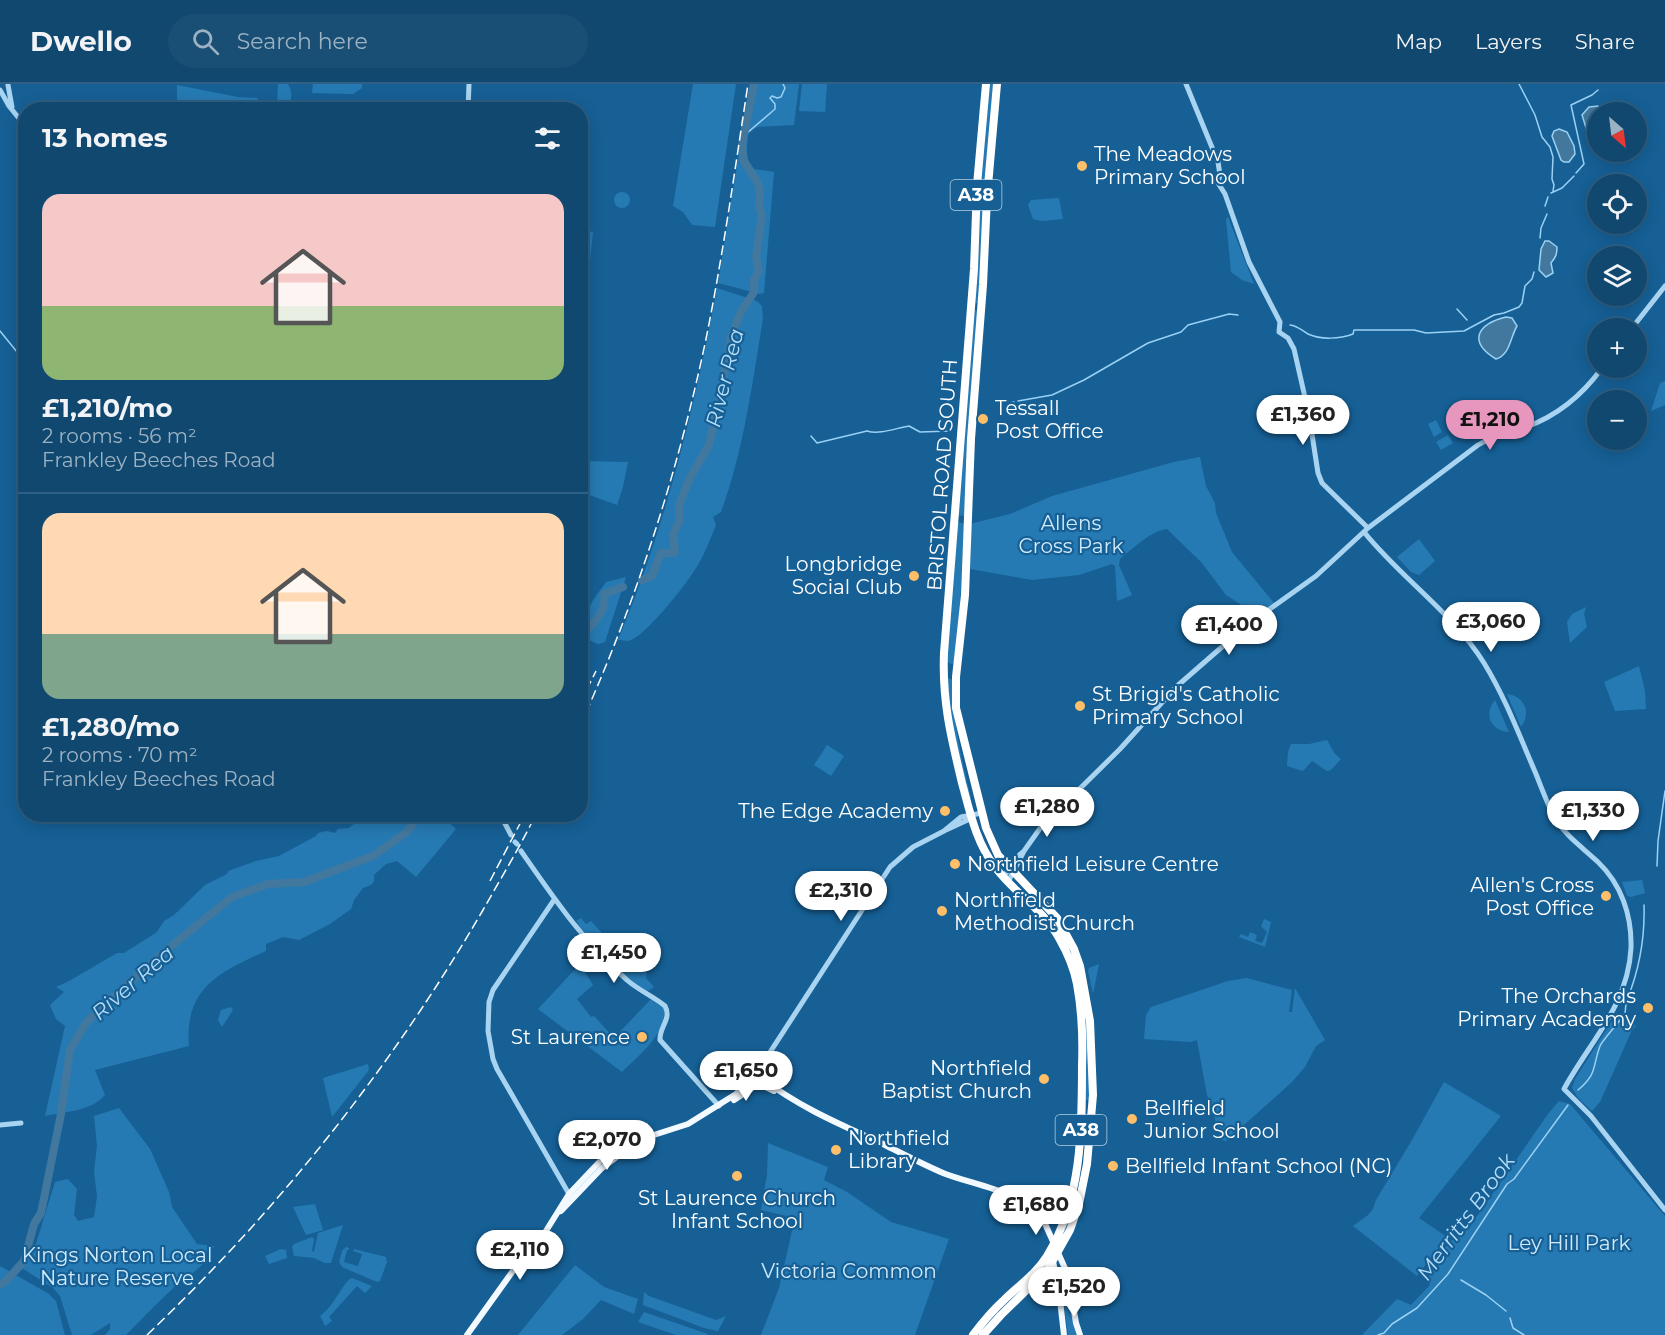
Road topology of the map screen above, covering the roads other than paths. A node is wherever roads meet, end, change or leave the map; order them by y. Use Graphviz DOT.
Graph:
graph roads {
  1 [pos="8,84"];
  2 [pos="469,84"];
  3 [pos="986,84"];
  4 [pos="997,84"];
  5 [pos="1186,84"];
  6 [pos="0,90"];
  7 [pos="0,96"];
  8 [pos="5,101"];
  9 [pos="468,102"];
  10 [pos="13,110"];
  11 [pos="18,117"];
  12 [pos="1665,286"];
  13 [pos="981,306"];
  14 [pos="971,307"];
  15 [pos="1640,318"];
  16 [pos="1594,378"];
  17 [pos="954,519"];
  18 [pos="968,519"];
  19 [pos="1366,530"];
  20 [pos="944,664"];
  21 [pos="958,664"];
  22 [pos="956,676"];
  23 [pos="944,677"];
  24 [pos="975,815"];
  25 [pos="504,822"];
  26 [pos="511,835"];
  27 [pos="521,851"];
  28 [pos="1024,851"];
  29 [pos="998,855"];
  30 [pos="1017,857"];
  31 [pos="1011,871"];
  32 [pos="1006,880"];
  33 [pos="554,900"];
  34 [pos="1077,964"];
  35 [pos="757,1079"];
  36 [pos="719,1106"];
  37 [pos="21,1123"];
  38 [pos="0,1125"];
  39 [pos="1084,1183"];
  40 [pos="571,1197"];
  41 [pos="1665,1209"];
  42 [pos="1066,1214"];
  43 [pos="1053,1253"];
  44 [pos="1043,1275"];
  45 [pos="1054,1276"];
  46 [pos="1061,1303"];
  47 [pos="998,1311"];
  48 [pos="467,1335"];
  49 [pos="973,1335"];
  50 [pos="983,1335"];
  51 [pos="1064,1335"];
  52 [pos="1080,1335"];
  1 -- 6 [label="street"];
  1 -- 10 [label="street"];
  2 -- 9 [label="street"];
  3 -- 14 [label="highway, BRISTOL ROAD SOUTH / A38"];
  4 -- 13 [label="highway, BRISTOL ROAD SOUTH / A38"];
  5 -- 19 [label="street"];
  6 -- 8 [label="street"];
  7 -- 8 [label="street"];
  8 -- 10 [label="street"];
  10 -- 11 [label="street"];
  12 -- 15 [label="street"];
  13 -- 14 [label="highway"];
  13 -- 18 [label="highway, BRISTOL ROAD SOUTH / A38"];
  14 -- 17 [label="highway, BRISTOL ROAD SOUTH / A38"];
  16 -- 19 [label="street"];
  17 -- 18 [label="highway"];
  17 -- 20 [label="highway, BRISTOL ROAD SOUTH / A38"];
  18 -- 21 [label="highway, BRISTOL ROAD SOUTH / A38"];
  19 -- 28 [label="street"];
  19 -- 41 [label="street"];
  20 -- 21 [label="highway"];
  20 -- 23 [label="highway, BRISTOL ROAD SOUTH / A38"];
  21 -- 22 [label="highway, BRISTOL ROAD SOUTH / A38"];
  22 -- 23 [label="highway"];
  22 -- 24 [label="highway, BRISTOL ROAD SOUTH / A38"];
  23 -- 24 [label="highway, BRISTOL ROAD SOUTH / A38"];
  24 -- 29 [label="highway, BRISTOL ROAD SOUTH / A38"];
  24 -- 32 [label="highway, BRISTOL ROAD SOUTH / A38"];
  24 -- 35 [label="street"];
  25 -- 26 [label="street"];
  27 -- 33 [label="street"];
  28 -- 30 [label="street"];
  28 -- 31 [label="street"];
  29 -- 30 [label="street"];
  29 -- 31 [label="highway, A38"];
  30 -- 31 [label="street"];
  31 -- 32 [label="street"];
  31 -- 34 [label="highway, A38"];
  32 -- 34 [label="highway, A38"];
  33 -- 36 [label="street"];
  33 -- 40 [label="street"];
  34 -- 39 [label="highway, A38"];
  34 -- 42 [label="highway, A38"];
  35 -- 36 [label="main road"];
  35 -- 43 [label="main road"];
  36 -- 40 [label="main road"];
  37 -- 38 [label="street"];
  39 -- 42 [label="highway"];
  39 -- 43 [label="highway, A38"];
  40 -- 48 [label="main road"];
  42 -- 43 [label="highway, A38"];
  43 -- 44 [label="highway, A38"];
  43 -- 45 [label="main road"];
  43 -- 46 [label="main road"];
  43 -- 47 [label="highway, A38"];
  43 -- 52 [label="main road"];
  44 -- 45 [label="main road"];
  44 -- 47 [label="highway, A38"];
  45 -- 46 [label="main road"];
  46 -- 51 [label="main road"];
  47 -- 49 [label="highway, A38"];
  47 -- 50 [label="highway, A38"];
}
